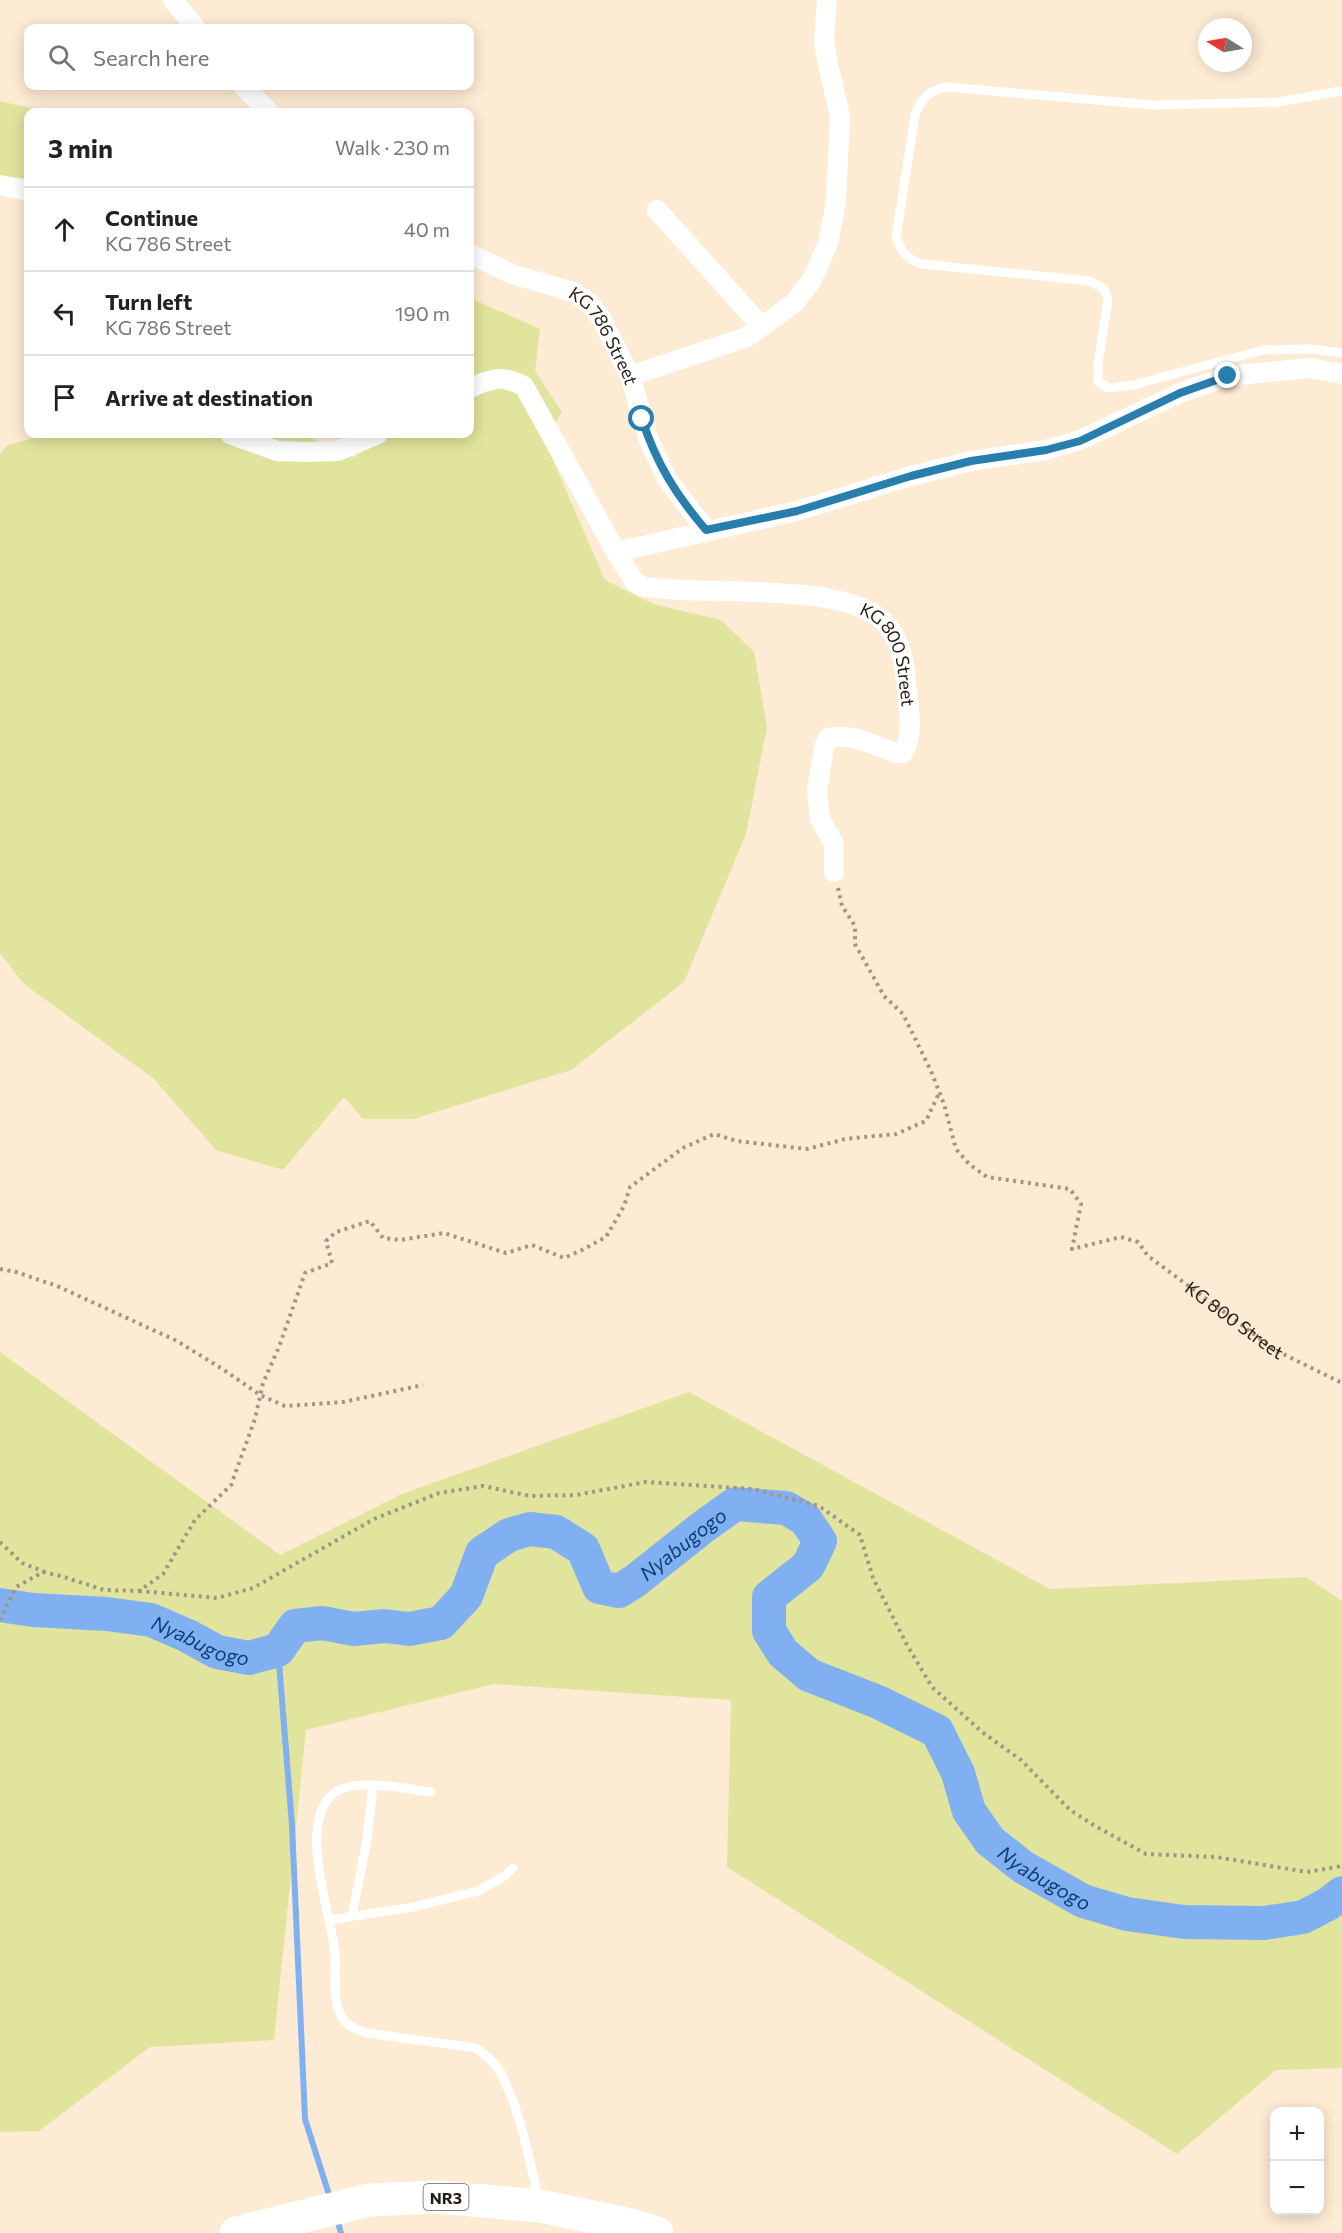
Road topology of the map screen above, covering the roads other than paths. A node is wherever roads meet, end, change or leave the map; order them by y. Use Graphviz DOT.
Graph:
graph roads {
  1 [pos="173,0"];
  2 [pos="826,0"];
  3 [pos="193,24"];
  4 [pos="247,90"];
  5 [pos="1342,91"];
  6 [pos="265,108"];
  7 [pos="0,185"];
  8 [pos="24,190"];
  9 [pos="657,210"];
  10 [pos="474,256"];
  11 [pos="761,326"];
  12 [pos="1342,353"];
  13 [pos="1342,374"];
  14 [pos="630,376"];
  15 [pos="474,387"];
  16 [pos="241,438"];
  17 [pos="369,438"];
  18 [pos="706,530"];
  19 [pos="616,552"];
  20 [pos="834,872"];
  21 [pos="373,1786"];
  22 [pos="431,1792"];
  23 [pos="513,1868"];
  24 [pos="352,1916"];
  25 [pos="329,1920"];
  26 [pos="540,2206"];
  27 [pos="236,2233"];
  28 [pos="657,2233"];
  1 -- 3 [label="street"];
  2 -- 11 [label="street"];
  4 -- 6 [label="street"];
  5 -- 12 [label="lane"];
  7 -- 8 [label="street"];
  9 -- 11 [label="street"];
  10 -- 14 [label="street, KG 786 Street"];
  11 -- 14 [label="street"];
  13 -- 18 [label="street"];
  14 -- 18 [label="street, KG 786 Street"];
  15 -- 19 [label="street, KG 800 Street"];
  16 -- 17 [label="street"];
  18 -- 19 [label="street"];
  19 -- 20 [label="street, KG 800 Street"];
  21 -- 22 [label="lane"];
  21 -- 24 [label="lane"];
  21 -- 25 [label="lane"];
  23 -- 24 [label="lane"];
  24 -- 25 [label="lane"];
  25 -- 26 [label="lane"];
  26 -- 27 [label="highway, NR3"];
  26 -- 28 [label="highway, NR3"];
}
